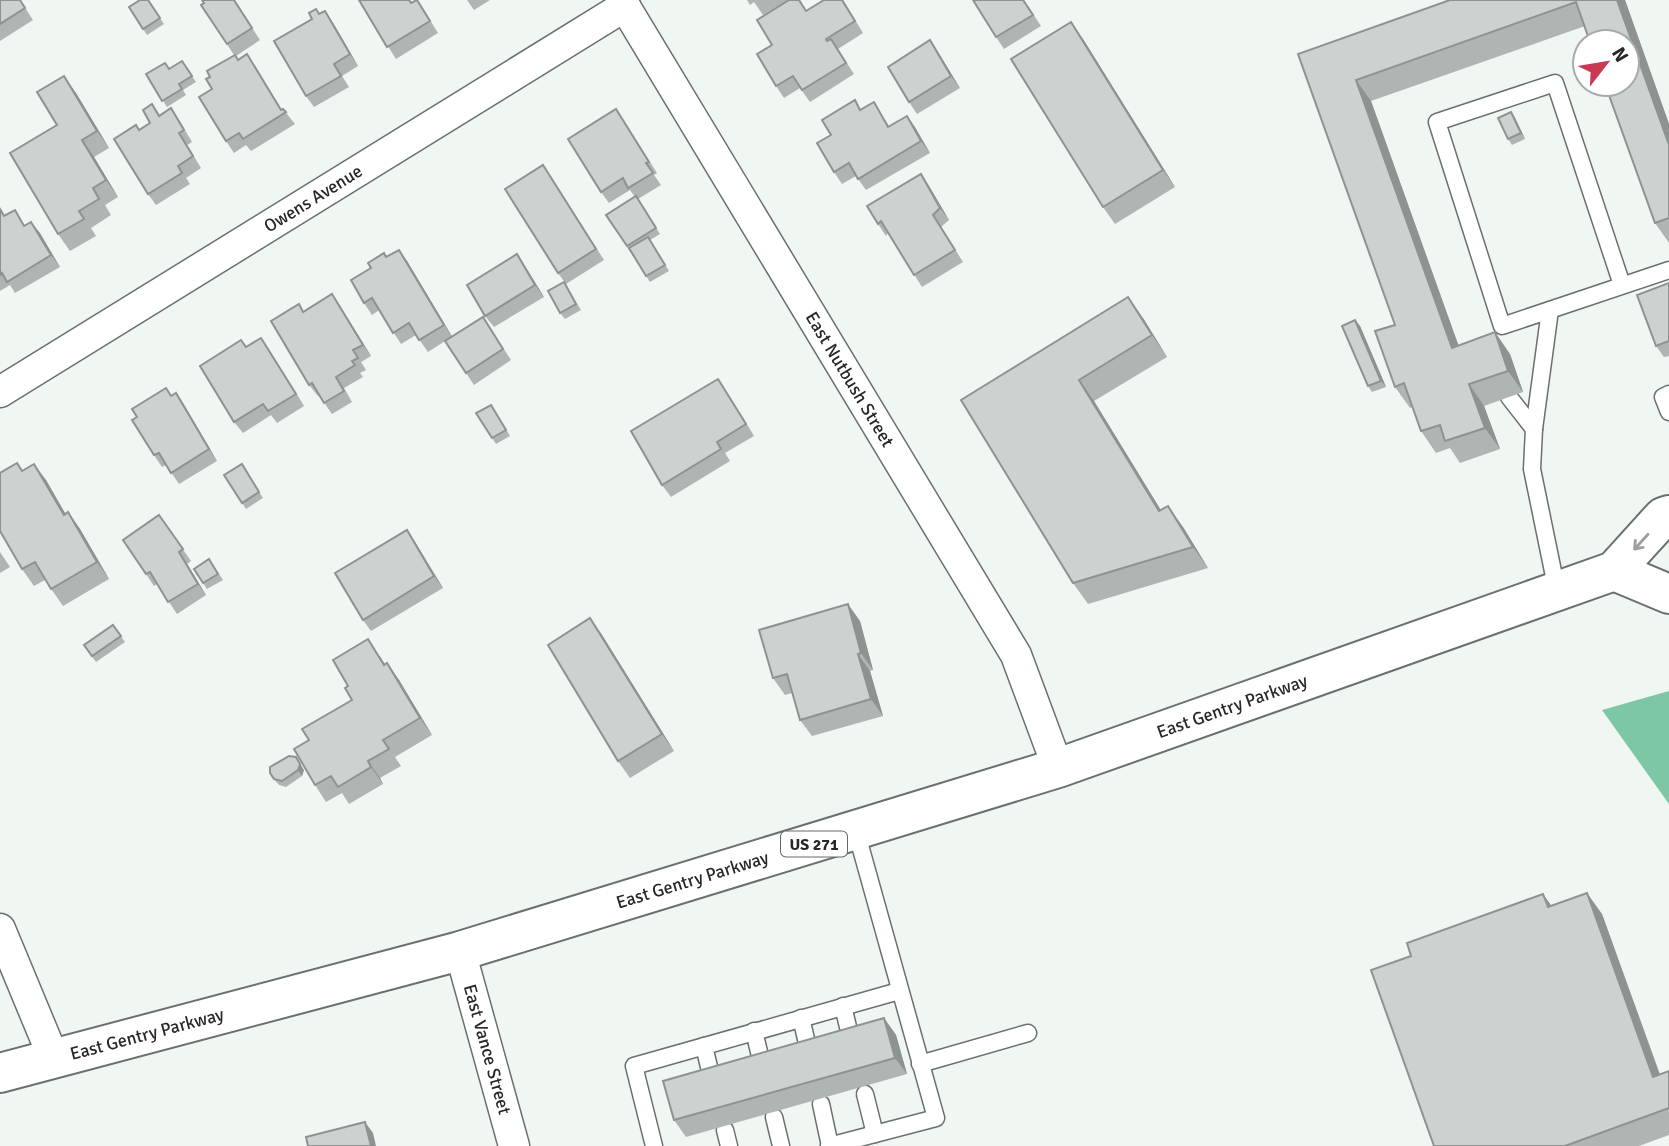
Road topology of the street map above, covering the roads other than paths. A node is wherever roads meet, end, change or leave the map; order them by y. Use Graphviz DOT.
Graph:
graph roads {
  1 [pos="623,3"];
  2 [pos="1669,270"];
  3 [pos="1622,285"];
  4 [pos="1550,310"];
  5 [pos="0,392"];
  6 [pos="1669,394"];
  7 [pos="1509,397"];
  8 [pos="1669,412"];
  9 [pos="1534,429"];
  10 [pos="1669,515"];
  11 [pos="1614,571"];
  12 [pos="1557,591"];
  13 [pos="1669,594"];
  14 [pos="1058,768"];
  15 [pos="856,831"];
  16 [pos="0,929"];
  17 [pos="460,951"];
  18 [pos="899,990"];
  19 [pos="843,1006"];
  20 [pos="801,1018"];
  21 [pos="754,1031"];
  22 [pos="1028,1033"];
  23 [pos="704,1046"];
  24 [pos="854,1054"];
  25 [pos="54,1059"];
  26 [pos="920,1064"];
  27 [pos="812,1065"];
  28 [pos="0,1073"];
  29 [pos="765,1077"];
  30 [pos="714,1088"];
  31 [pos="865,1094"];
  32 [pos="821,1104"];
  33 [pos="774,1117"];
  34 [pos="875,1134"];
  35 [pos="514,1146"];
  36 [pos="654,1146"];
  37 [pos="781,1146"];
  38 [pos="830,1146"];
  1 -- 5 [label="street, Owens Avenue"];
  1 -- 14 [label="street, East Nutbush Street"];
  2 -- 3 [label="lane"];
  3 -- 4 [label="lane"];
  3 -- 4 [label="lane"];
  4 -- 9 [label="lane"];
  6 -- 8 [label="lane"];
  7 -- 9 [label="lane"];
  9 -- 12 [label="lane"];
  10 -- 11 [label="main road, East Gentry Parkway / US 271, one-way"];
  11 -- 12 [label="main road, East Gentry Parkway / US 271"];
  11 -- 13 [label="main road"];
  12 -- 14 [label="main road, East Gentry Parkway / US 271"];
  14 -- 15 [label="main road, East Gentry Parkway / US 271"];
  15 -- 17 [label="main road, East Gentry Parkway / US 271"];
  15 -- 18 [label="lane"];
  16 -- 25 [label="street"];
  17 -- 25 [label="main road, East Gentry Parkway / US 271"];
  17 -- 35 [label="street, East Vance Street"];
  18 -- 19 [label="lane"];
  18 -- 26 [label="lane"];
  19 -- 20 [label="lane"];
  19 -- 24 [label="lane"];
  20 -- 21 [label="lane"];
  20 -- 27 [label="lane"];
  21 -- 23 [label="lane"];
  21 -- 29 [label="lane"];
  22 -- 26 [label="lane"];
  23 -- 30 [label="lane"];
  23 -- 36 [label="lane"];
  25 -- 28 [label="main road, East Gentry Parkway / US 271"];
  26 -- 34 [label="lane"];
  31 -- 34 [label="lane"];
  32 -- 38 [label="lane"];
  33 -- 37 [label="lane"];
  34 -- 38 [label="lane"];
}
